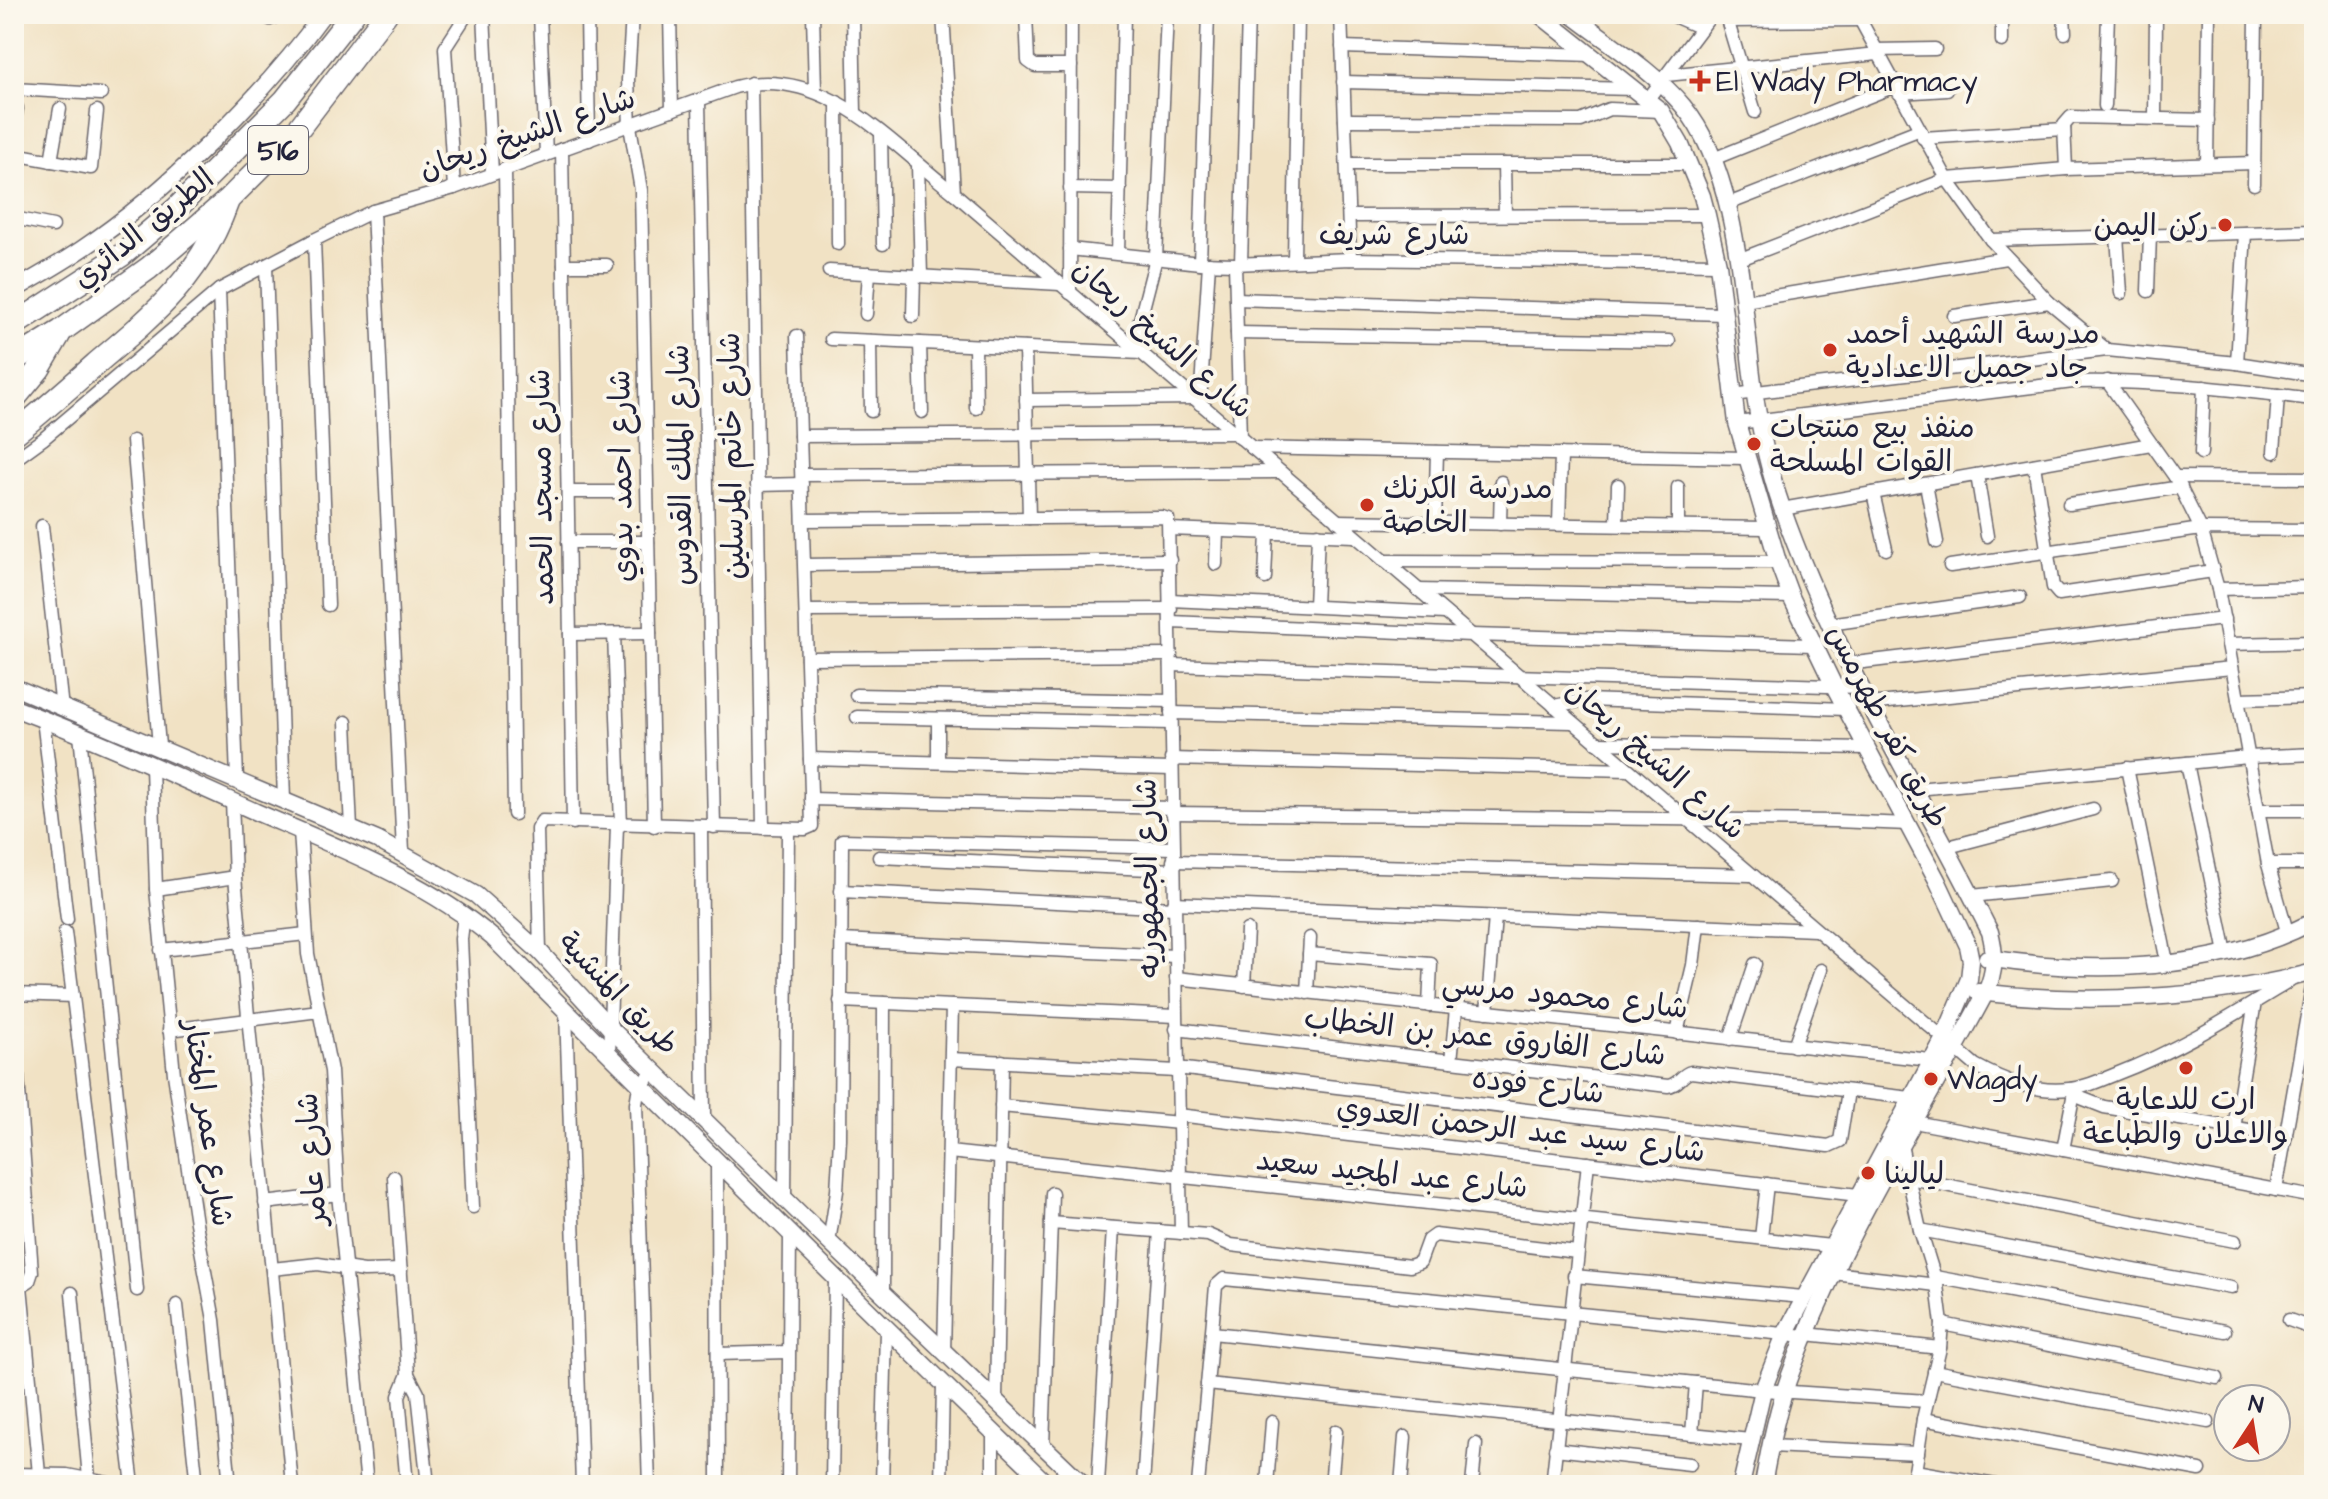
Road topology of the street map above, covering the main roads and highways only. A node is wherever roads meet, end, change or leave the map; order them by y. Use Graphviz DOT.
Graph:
graph roads {
  1 [pos="353,14"];
  2 [pos="386,14"];
  3 [pos="229,199"];
  4 [pos="14,325"];
  5 [pos="61,331"];
  6 [pos="14,360"];
  7 [pos="14,399"];
  8 [pos="14,434"];
  1 -- 4 [label="highway, الطريق الدائري / 516"];
  2 -- 3 [label="highway, الطريق الدائري / 516"];
  3 -- 5 [label="highway, الطريق الدائري / 516"];
  3 -- 8 [label="highway"];
  5 -- 6 [label="highway, الطريق الدائري / 516"];
  5 -- 7 [label="highway"];
}
